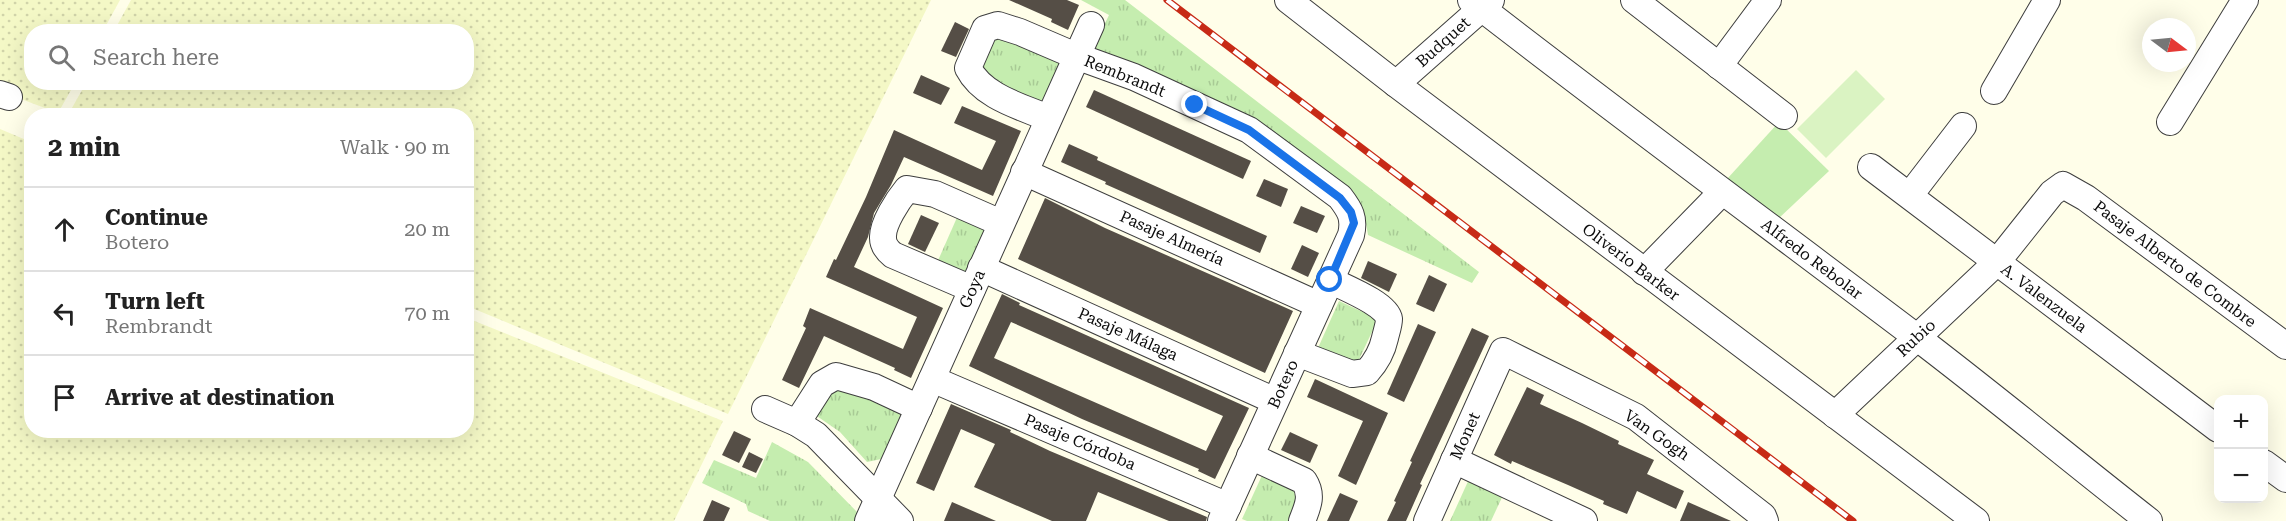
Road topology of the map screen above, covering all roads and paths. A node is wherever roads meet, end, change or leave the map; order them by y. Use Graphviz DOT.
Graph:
graph roads {
  1 [pos="1288,0"];
  2 [pos="1634,0"];
  3 [pos="1768,0"];
  4 [pos="2047,0"];
  5 [pos="2245,0"];
  6 [pos="1481,3"];
  7 [pos="1091,25"];
  8 [pos="1076,56"];
  9 [pos="1719,66"];
  10 [pos="1396,84"];
  11 [pos="1994,91"];
  12 [pos="1784,116"];
  13 [pos="1048,118"];
  14 [pos="2170,122"];
  15 [pos="1963,126"];
  16 [pos="1871,166"];
  17 [pos="1024,172"];
  18 [pos="2063,185"];
  19 [pos="1722,192"];
  20 [pos="1910,195"];
  21 [pos="1001,223"];
  22 [pos="1345,248"];
  23 [pos="1997,262"];
  24 [pos="1644,272"];
  25 [pos="976,279"];
  26 [pos="1330,280"];
  27 [pos="1319,305"];
  28 [pos="1917,337"];
  29 [pos="2286,346"];
  30 [pos="1503,351"];
  31 [pos="1297,353"];
  32 [pos="932,379"];
  33 [pos="1275,401"];
  34 [pos="919,408"];
  35 [pos="765,409"];
  36 [pos="1835,415"];
  37 [pos="797,423"];
  38 [pos="2214,426"];
  39 [pos="1250,456"];
  40 [pos="1454,460"];
  41 [pos="2268,466"];
  42 [pos="2286,479"];
  43 [pos="873,510"];
  44 [pos="1225,514"];
  45 [pos="900,521"];
  46 [pos="1302,521"];
  47 [pos="1427,521"];
  48 [pos="1584,521"];
  49 [pos="1765,521"];
  50 [pos="1976,521"];
  51 [pos="2149,521"];
  1 -- 10 [label="street, Oliverio Barker"];
  2 -- 9 [label="street"];
  3 -- 9 [label="street"];
  4 -- 11 [label="street"];
  5 -- 14 [label="street"];
  6 -- 10 [label="street, Budquet"];
  6 -- 19 [label="street, Alfredo Rebolar"];
  7 -- 8 [label="street, Goya"];
  8 -- 13 [label="street, Goya"];
  8 -- 13 [label="street, Rembrandt"];
  8 -- 22 [label="street, Rembrandt"];
  9 -- 12 [label="street"];
  10 -- 24 [label="street, Oliverio Barker"];
  13 -- 17 [label="street, Goya"];
  15 -- 20 [label="street"];
  16 -- 20 [label="street, A. Valenzuela"];
  17 -- 21 [label="street, Goya"];
  17 -- 27 [label="street, Pasaje Almería"];
  18 -- 23 [label="street, Rubio"];
  18 -- 29 [label="street, Pasaje Alberto de Combre"];
  19 -- 24 [label="street"];
  19 -- 28 [label="street, Alfredo Rebolar"];
  20 -- 23 [label="street, A. Valenzuela"];
  21 -- 25 [label="street, Goya"];
  21 -- 25 [label="street, Pasaje Málaga"];
  22 -- 26 [label="street, Botero"];
  23 -- 28 [label="street, Rubio"];
  23 -- 38 [label="street, A. Valenzuela"];
  24 -- 36 [label="street, Oliverio Barker"];
  25 -- 32 [label="street, Goya"];
  25 -- 33 [label="street, Pasaje Málaga"];
  26 -- 27 [label="street, Botero"];
  26 -- 31 [label="street"];
  27 -- 31 [label="street, Botero"];
  28 -- 36 [label="street, Rubio"];
  28 -- 51 [label="street, Alfredo Rebolar"];
  30 -- 40 [label="street, Monet"];
  30 -- 49 [label="street, Van Gogh"];
  31 -- 33 [label="street, Botero"];
  32 -- 34 [label="street, Goya"];
  32 -- 44 [label="street, Pasaje Córdoba"];
  33 -- 39 [label="street, Botero"];
  34 -- 37 [label="street"];
  34 -- 43 [label="street, Goya"];
  35 -- 37 [label="street"];
  36 -- 50 [label="street, Oliverio Barker"];
  37 -- 43 [label="street"];
  39 -- 44 [label="street, Botero"];
  39 -- 46 [label="street"];
  40 -- 47 [label="street, Monet"];
  40 -- 48 [label="street"];
  41 -- 42 [label="street"];
  43 -- 45 [label="street"];
}
